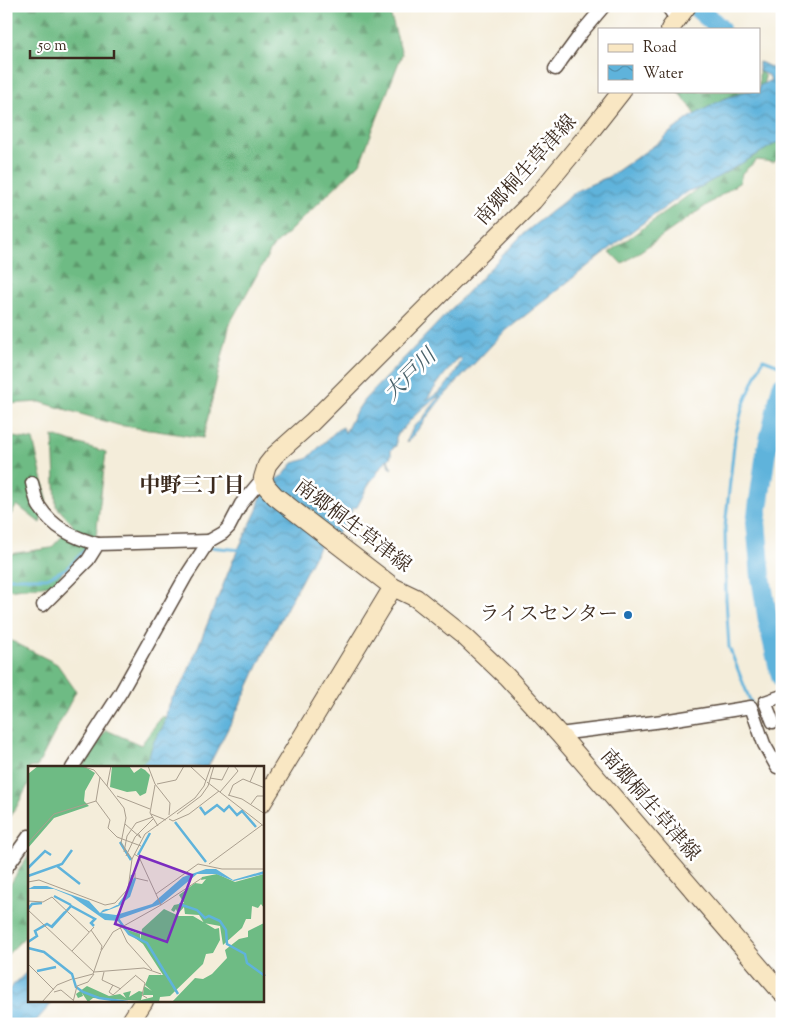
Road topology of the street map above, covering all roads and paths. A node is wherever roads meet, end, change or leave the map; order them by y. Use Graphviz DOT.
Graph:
graph roads {
  1 [pos="604,6"];
  2 [pos="555,69"];
  3 [pos="621,92"];
  4 [pos="265,482"];
  5 [pos="32,483"];
  6 [pos="98,544"];
  7 [pos="206,545"];
  8 [pos="393,587"];
  9 [pos="43,605"];
  10 [pos="776,698"];
  11 [pos="773,722"];
  12 [pos="559,734"];
  13 [pos="73,766"];
  14 [pos="777,767"];
  15 [pos="264,800"];
  16 [pos="28,837"];
  17 [pos="6,868"];
  18 [pos="782,992"];
  19 [pos="143,1002"];
  20 [pos="129,1024"];
  1 -- 2 [label="street"];
  3 -- 4 [label="main road, 南郷桐生草津線"];
  4 -- 7 [label="street"];
  4 -- 8 [label="main road, 南郷桐生草津線"];
  5 -- 6 [label="street"];
  6 -- 7 [label="street"];
  6 -- 9 [label="street"];
  7 -- 13 [label="street"];
  8 -- 12 [label="main road, 南郷桐生草津線"];
  8 -- 15 [label="main road"];
  10 -- 11 [label="street"];
  12 -- 14 [label="street"];
  12 -- 18 [label="main road, 南郷桐生草津線"];
  16 -- 17 [label="street"];
  19 -- 20 [label="main road"];
}
